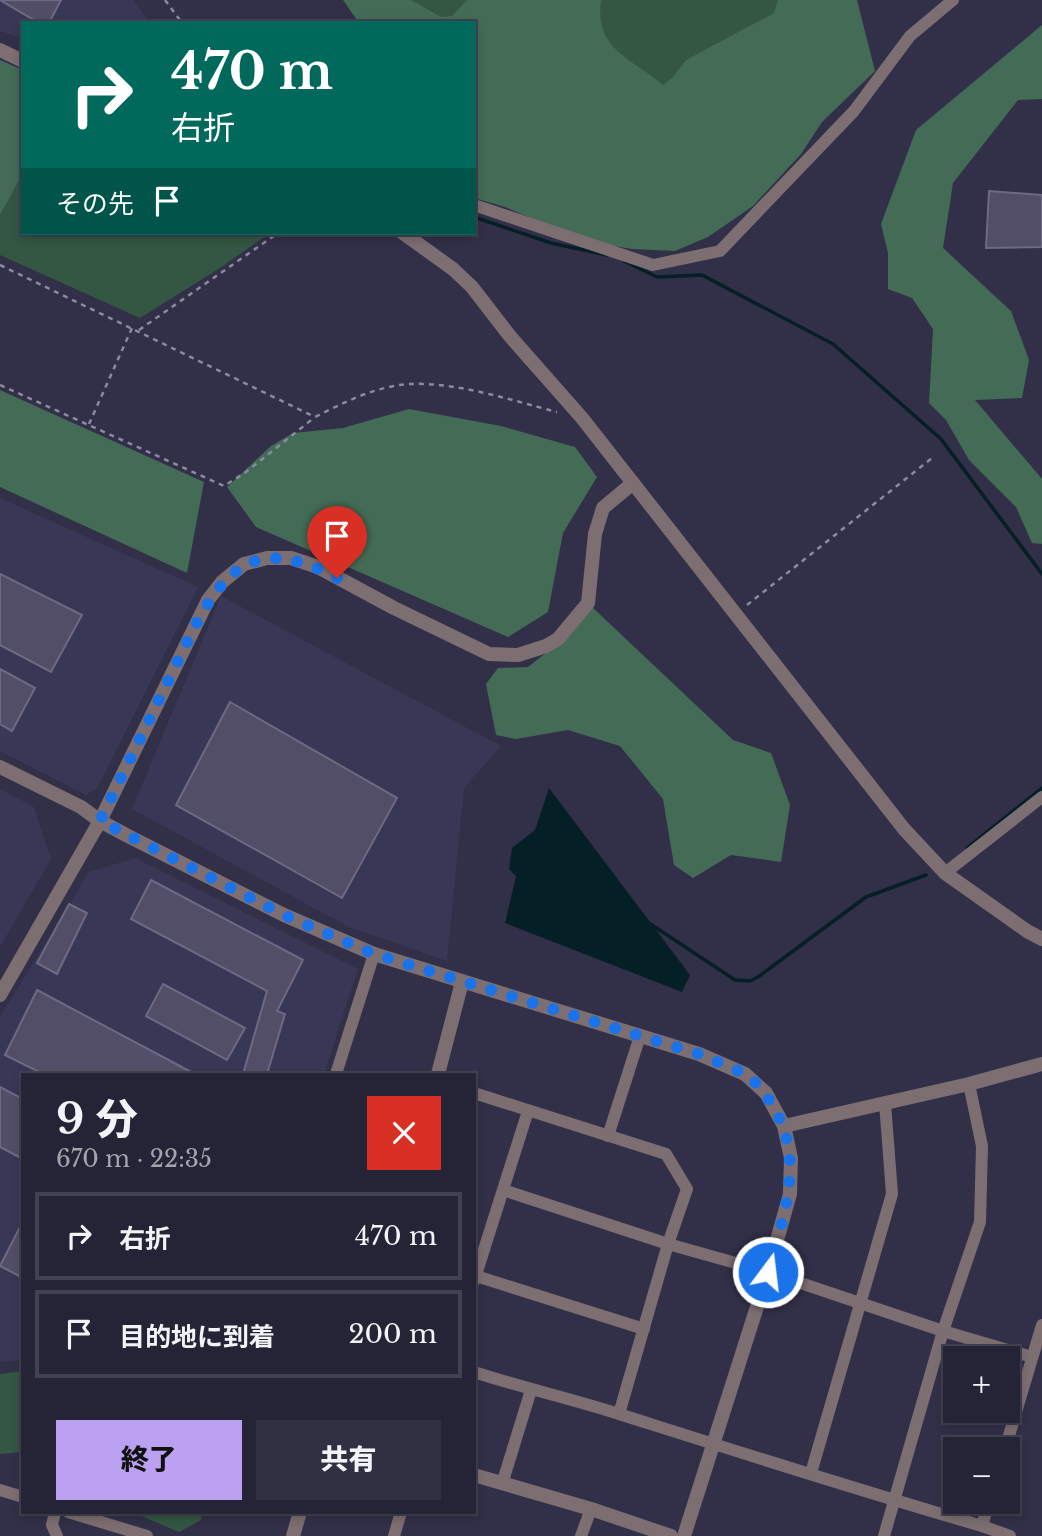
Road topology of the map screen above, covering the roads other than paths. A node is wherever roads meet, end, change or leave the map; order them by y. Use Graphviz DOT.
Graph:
graph roads {
  1 [pos="953,0"];
  2 [pos="0,50"];
  3 [pos="21,60"];
  4 [pos="476,206"];
  5 [pos="406,235"];
  6 [pos="633,483"];
  7 [pos="0,766"];
  8 [pos="1042,797"];
  9 [pos="100,821"];
  10 [pos="945,873"];
  11 [pos="1042,939"];
  12 [pos="374,954"];
  13 [pos="462,982"];
  14 [pos="0,995"];
  15 [pos="639,1036"];
  16 [pos="1042,1064"];
  17 [pos="336,1073"];
  18 [pos="438,1073"];
  19 [pos="969,1084"];
  20 [pos="476,1094"];
  21 [pos="885,1103"];
  22 [pos="528,1111"];
  23 [pos="784,1126"];
  24 [pos="608,1136"];
  25 [pos="503,1190"];
  26 [pos="668,1244"];
  27 [pos="768,1272"];
  28 [pos="476,1275"];
  29 [pos="476,1278"];
  30 [pos="861,1304"];
  31 [pos="1042,1325"];
  32 [pos="644,1329"];
  33 [pos="943,1331"];
  34 [pos="1032,1357"];
  35 [pos="476,1373"];
  36 [pos="531,1390"];
  37 [pos="620,1414"];
  38 [pos="1009,1437"];
  39 [pos="713,1446"];
  40 [pos="811,1473"];
  41 [pos="476,1476"];
  42 [pos="502,1484"];
  43 [pos="0,1490"];
  44 [pos="21,1496"];
  45 [pos="895,1501"];
  46 [pos="590,1509"];
  47 [pos="55,1514"];
  48 [pos="74,1514"];
  49 [pos="299,1514"];
  50 [pos="400,1514"];
  51 [pos="986,1514"];
  52 [pos="982,1526"];
  53 [pos="57,1536"];
  54 [pos="146,1536"];
  55 [pos="293,1536"];
  56 [pos="394,1536"];
  57 [pos="581,1536"];
  58 [pos="671,1536"];
  59 [pos="684,1536"];
  60 [pos="884,1536"];
  61 [pos="1010,1536"];
  1 -- 4 [label="street"];
  2 -- 3 [label="street"];
  5 -- 6 [label="street"];
  6 -- 9 [label="street"];
  6 -- 10 [label="street"];
  7 -- 9 [label="street"];
  8 -- 10 [label="street"];
  9 -- 12 [label="street"];
  9 -- 14 [label="street"];
  10 -- 11 [label="street"];
  12 -- 13 [label="street"];
  12 -- 17 [label="street"];
  13 -- 15 [label="street"];
  13 -- 18 [label="street"];
  15 -- 23 [label="street"];
  15 -- 24 [label="street"];
  16 -- 19 [label="street"];
  19 -- 21 [label="street"];
  19 -- 33 [label="street"];
  20 -- 22 [label="street"];
  21 -- 23 [label="street"];
  21 -- 30 [label="street"];
  22 -- 24 [label="street"];
  22 -- 25 [label="street"];
  23 -- 27 [label="street"];
  24 -- 26 [label="street"];
  25 -- 26 [label="street"];
  25 -- 28 [label="street"];
  26 -- 27 [label="street"];
  26 -- 32 [label="street"];
  27 -- 30 [label="street"];
  27 -- 39 [label="street"];
  29 -- 32 [label="street"];
  30 -- 33 [label="street"];
  30 -- 40 [label="street"];
  31 -- 34 [label="street"];
  32 -- 37 [label="street"];
  33 -- 34 [label="street"];
  33 -- 45 [label="street"];
  34 -- 38 [label="street"];
  35 -- 36 [label="street"];
  36 -- 37 [label="street"];
  36 -- 42 [label="street"];
  37 -- 39 [label="street"];
  39 -- 40 [label="street"];
  39 -- 59 [label="street"];
  40 -- 45 [label="street"];
  41 -- 42 [label="street"];
  42 -- 46 [label="street"];
  43 -- 44 [label="street"];
  45 -- 52 [label="street"];
  45 -- 60 [label="street"];
  46 -- 57 [label="street"];
  46 -- 58 [label="street"];
  47 -- 53 [label="street"];
  48 -- 54 [label="street"];
  49 -- 55 [label="street"];
  50 -- 56 [label="street"];
  51 -- 52 [label="street"];
  52 -- 61 [label="street"];
}
